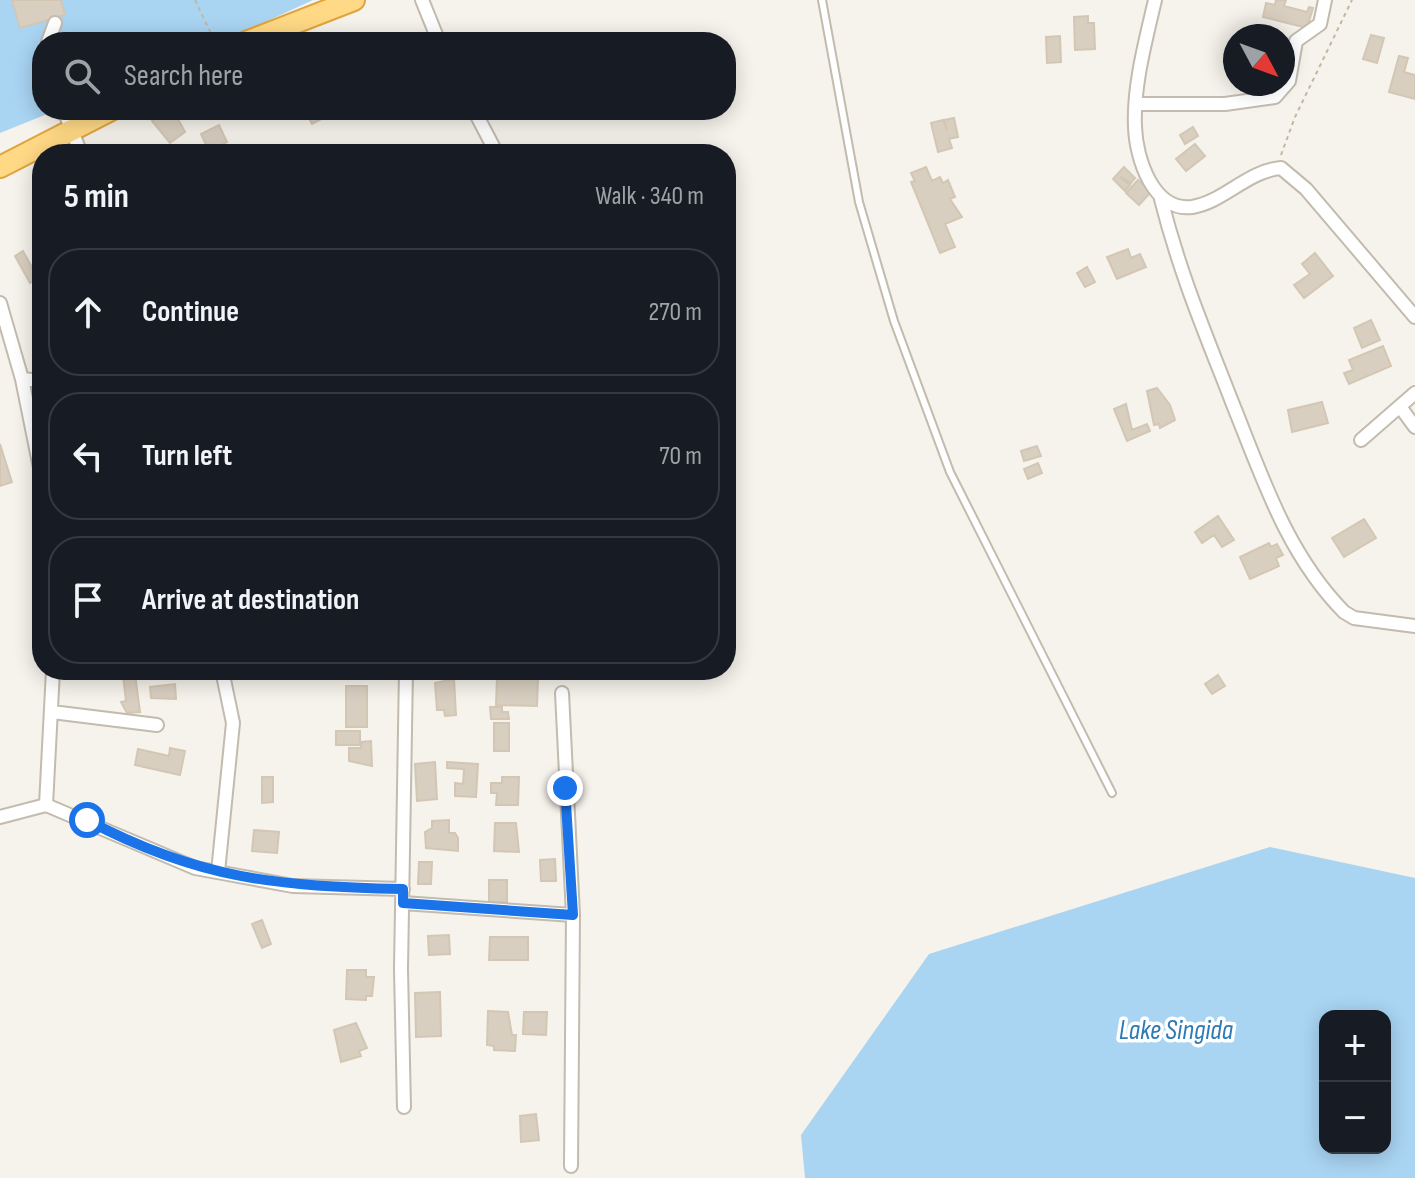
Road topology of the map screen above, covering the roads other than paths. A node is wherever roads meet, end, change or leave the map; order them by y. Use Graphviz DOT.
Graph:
graph roads {
  1 [pos="354,0"];
  2 [pos="422,0"];
  3 [pos="822,0"];
  4 [pos="1155,0"];
  5 [pos="1325,0"];
  6 [pos="55,23"];
  7 [pos="52,32"];
  8 [pos="272,32"];
  9 [pos="435,32"];
  10 [pos="1136,104"];
  11 [pos="67,120"];
  12 [pos="92,120"];
  13 [pos="479,120"];
  14 [pos="71,131"];
  15 [pos="45,144"];
  16 [pos="77,144"];
  17 [pos="492,144"];
  18 [pos="32,151"];
  19 [pos="0,167"];
  20 [pos="1161,199"];
  21 [pos="0,303"];
  22 [pos="1415,317"];
  23 [pos="13,348"];
  24 [pos="0,354"];
  25 [pos="22,379"];
  26 [pos="32,380"];
  27 [pos="1415,393"];
  28 [pos="1401,408"];
  29 [pos="32,422"];
  30 [pos="1415,427"];
  31 [pos="1361,440"];
  32 [pos="1415,626"];
  33 [pos="53,680"];
  34 [pos="224,680"];
  35 [pos="406,680"];
  36 [pos="562,693"];
  37 [pos="52,712"];
  38 [pos="157,725"];
  39 [pos="1112,793"];
  40 [pos="46,805"];
  41 [pos="0,817"];
  42 [pos="218,872"];
  43 [pos="403,889"];
  44 [pos="403,903"];
  45 [pos="573,915"];
  46 [pos="404,1107"];
  47 [pos="571,1166"];
  1 -- 8 [label="highway"];
  2 -- 9 [label="street"];
  3 -- 39 [label="lane"];
  4 -- 10 [label="street"];
  5 -- 10 [label="street"];
  6 -- 7 [label="street"];
  10 -- 20 [label="street"];
  11 -- 14 [label="street"];
  12 -- 14 [label="highway"];
  13 -- 17 [label="street"];
  14 -- 15 [label="highway"];
  14 -- 16 [label="street"];
  18 -- 19 [label="highway"];
  20 -- 22 [label="street"];
  20 -- 32 [label="street"];
  21 -- 23 [label="street"];
  23 -- 24 [label="street"];
  23 -- 25 [label="street"];
  25 -- 26 [label="street"];
  25 -- 29 [label="street"];
  27 -- 28 [label="street"];
  28 -- 30 [label="street"];
  28 -- 31 [label="street"];
  33 -- 37 [label="street"];
  34 -- 42 [label="street"];
  35 -- 43 [label="street"];
  36 -- 45 [label="street"];
  37 -- 38 [label="street"];
  37 -- 40 [label="street"];
  40 -- 41 [label="street"];
  40 -- 42 [label="street"];
  42 -- 43 [label="street"];
  43 -- 44 [label="street"];
  44 -- 45 [label="street"];
  44 -- 46 [label="street"];
  45 -- 47 [label="street"];
}
